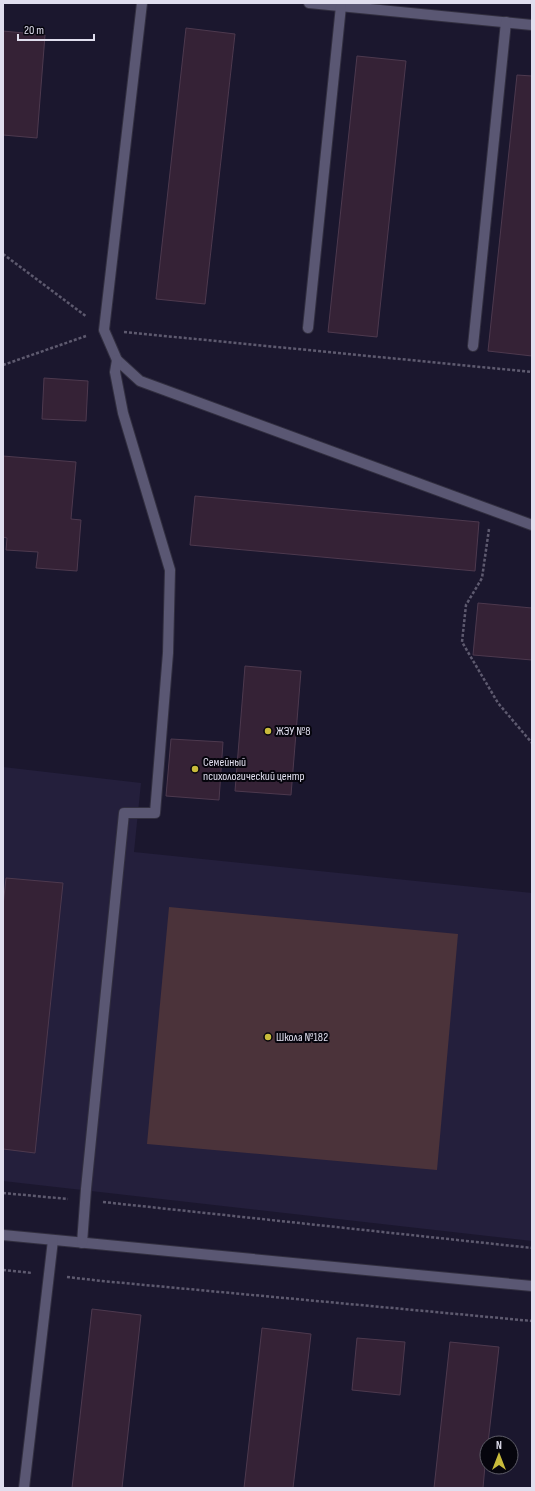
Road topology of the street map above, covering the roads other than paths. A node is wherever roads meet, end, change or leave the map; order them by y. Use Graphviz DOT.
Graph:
graph roads {
  1 [pos="142,3"];
  2 [pos="309,3"];
  3 [pos="341,6"];
  4 [pos="506,22"];
  5 [pos="532,25"];
  6 [pos="308,328"];
  7 [pos="474,346"];
  8 [pos="117,360"];
  9 [pos="532,525"];
  10 [pos="3,1235"];
  11 [pos="53,1240"];
  12 [pos="82,1243"];
  13 [pos="532,1286"];
  14 [pos="24,1488"];
  1 -- 8 [label="lane"];
  2 -- 3 [label="lane"];
  3 -- 4 [label="lane"];
  3 -- 6 [label="lane"];
  4 -- 5 [label="lane"];
  4 -- 7 [label="lane"];
  8 -- 9 [label="lane"];
  8 -- 12 [label="lane"];
  10 -- 11 [label="lane"];
  11 -- 12 [label="lane"];
  11 -- 14 [label="lane"];
  12 -- 13 [label="lane"];
}
